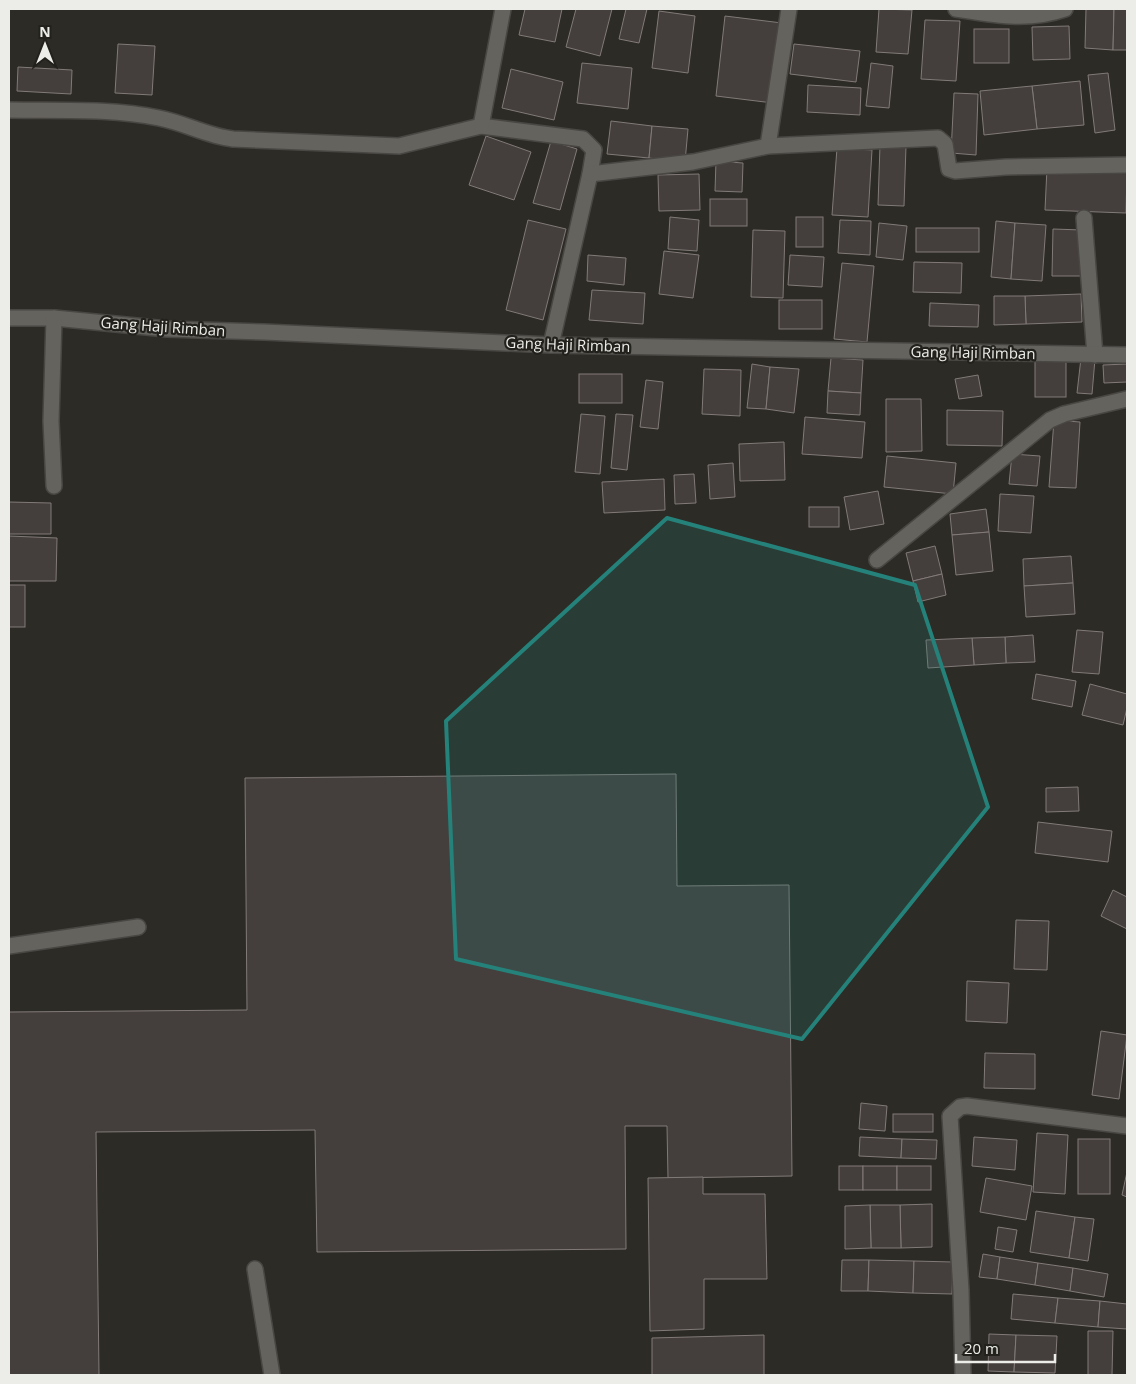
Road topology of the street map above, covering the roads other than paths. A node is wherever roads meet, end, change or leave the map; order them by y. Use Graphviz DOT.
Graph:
graph roads {
  1 [pos="503,9"];
  2 [pos="789,9"];
  3 [pos="956,9"];
  4 [pos="1065,9"];
  5 [pos="9,110"];
  6 [pos="481,126"];
  7 [pos="768,146"];
  8 [pos="1127,165"];
  9 [pos="590,174"];
  10 [pos="1084,218"];
  11 [pos="9,318"];
  12 [pos="54,318"];
  13 [pos="551,345"];
  14 [pos="1095,355"];
  15 [pos="1127,355"];
  16 [pos="1127,399"];
  17 [pos="54,486"];
  18 [pos="877,560"];
  19 [pos="138,927"];
  20 [pos="9,946"];
  21 [pos="1127,1126"];
  22 [pos="255,1269"];
  23 [pos="272,1375"];
  24 [pos="963,1375"];
  1 -- 6 [label="street"];
  2 -- 7 [label="street"];
  3 -- 4 [label="street"];
  5 -- 6 [label="street"];
  6 -- 9 [label="street"];
  7 -- 8 [label="street"];
  7 -- 9 [label="street"];
  9 -- 13 [label="street"];
  10 -- 14 [label="street"];
  11 -- 12 [label="street, Gang Haji Rimban"];
  12 -- 13 [label="street, Gang Haji Rimban"];
  12 -- 17 [label="street"];
  13 -- 14 [label="street, Gang Haji Rimban"];
  14 -- 15 [label="street, Gang Haji Rimban"];
  16 -- 18 [label="street"];
  19 -- 20 [label="street"];
  21 -- 24 [label="street"];
  22 -- 23 [label="street"];
}
